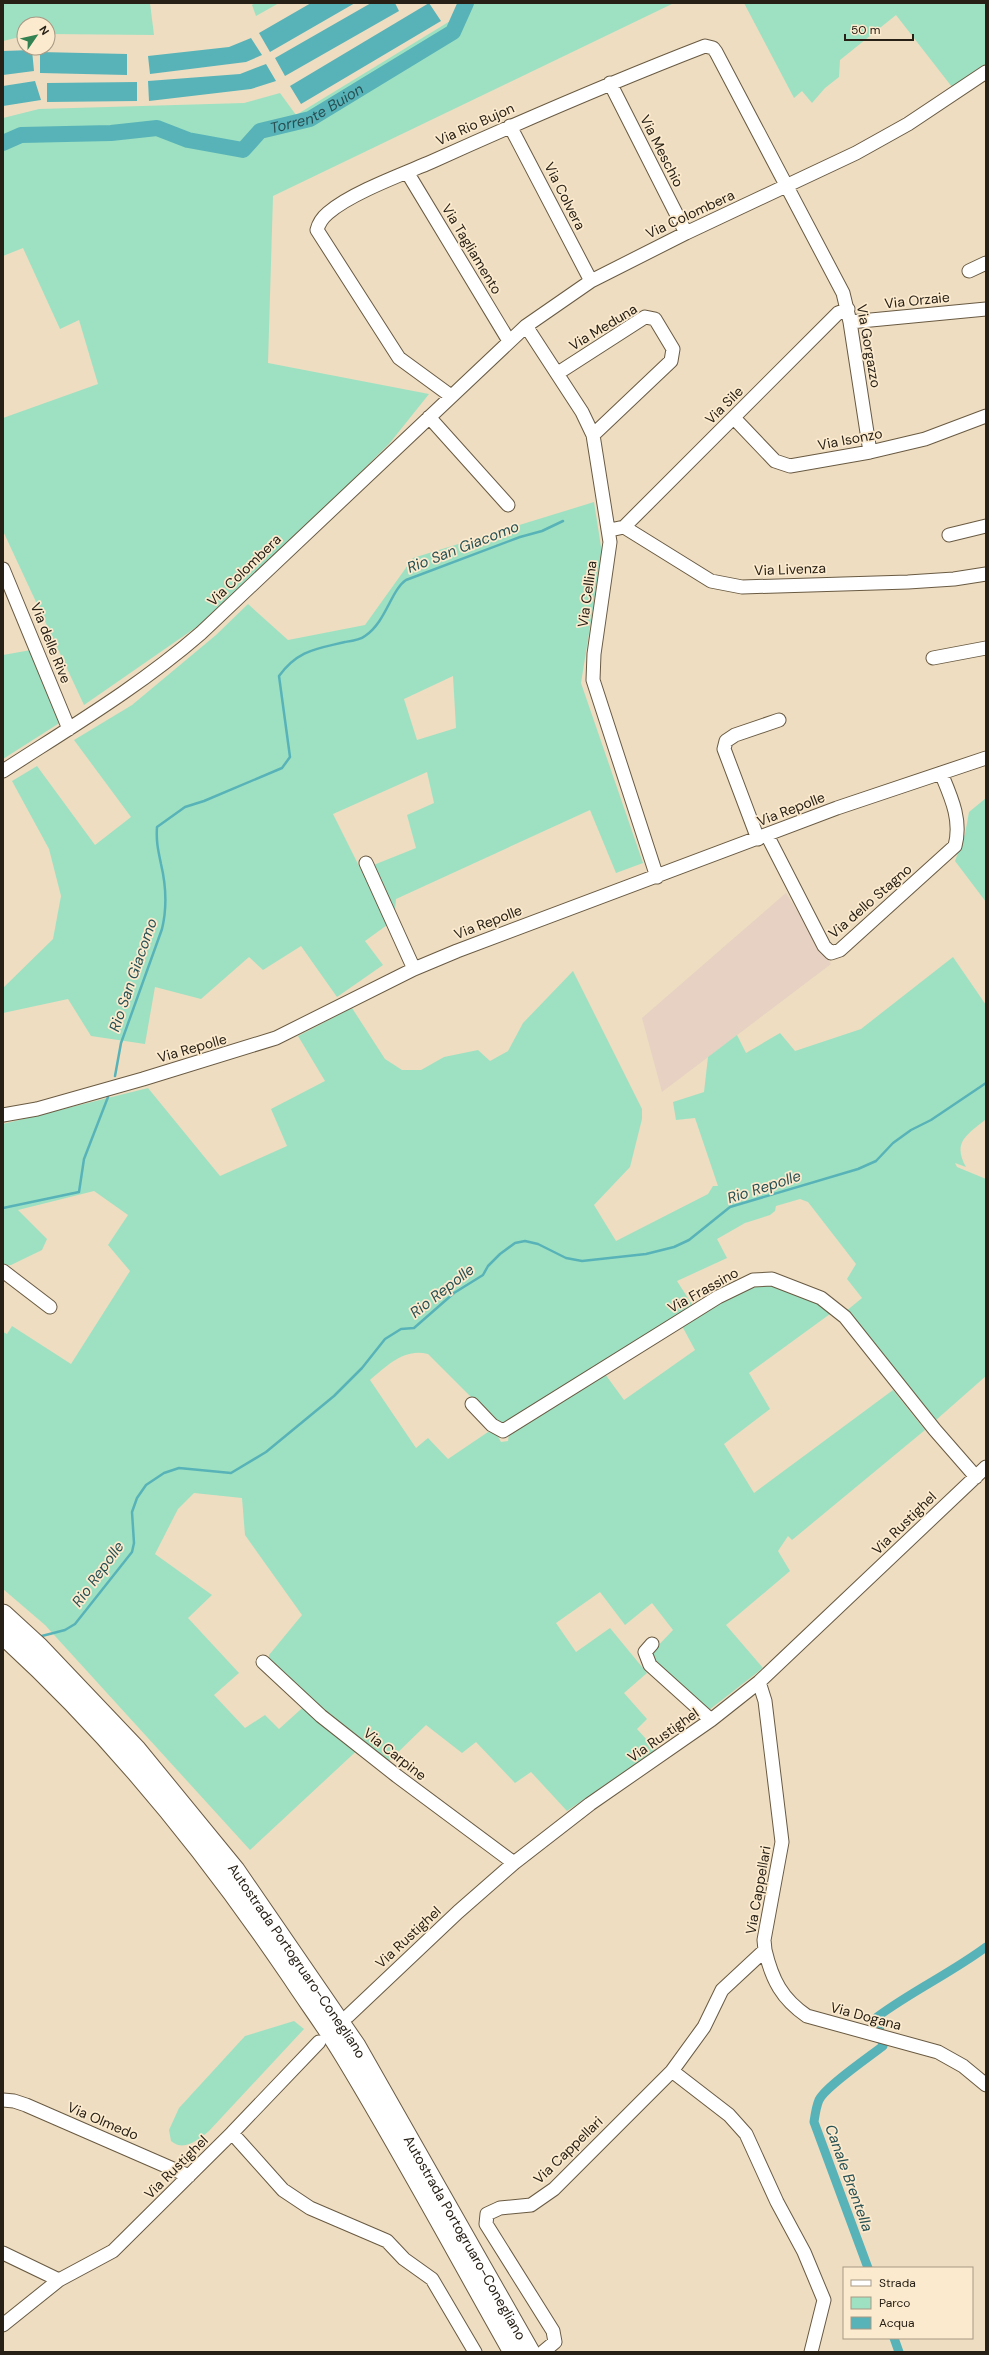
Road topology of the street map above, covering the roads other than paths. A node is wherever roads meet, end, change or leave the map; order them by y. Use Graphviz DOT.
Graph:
graph roads {
  1 [pos="986,72"];
  2 [pos="610,83"];
  3 [pos="510,126"];
  4 [pos="407,172"];
  5 [pos="786,187"];
  6 [pos="686,233"];
  7 [pos="986,263"];
  8 [pos="969,271"];
  9 [pos="591,281"];
  10 [pos="986,309"];
  11 [pos="849,315"];
  12 [pos="526,326"];
  13 [pos="509,342"];
  14 [pos="558,373"];
  15 [pos="450,396"];
  16 [pos="986,416"];
  17 [pos="429,417"];
  18 [pos="734,418"];
  19 [pos="593,436"];
  20 [pos="870,452"];
  21 [pos="508,505"];
  22 [pos="986,526"];
  23 [pos="624,527"];
  24 [pos="610,530"];
  25 [pos="949,535"];
  26 [pos="3,569"];
  27 [pos="986,574"];
  28 [pos="986,648"];
  29 [pos="932,658"];
  30 [pos="779,720"];
  31 [pos="69,729"];
  32 [pos="986,758"];
  33 [pos="3,770"];
  34 [pos="941,774"];
  35 [pos="762,837"];
  36 [pos="366,864"];
  37 [pos="657,877"];
  38 [pos="414,969"];
  39 [pos="3,1115"];
  40 [pos="3,1271"];
  41 [pos="50,1307"];
  42 [pos="472,1404"];
  43 [pos="986,1467"];
  44 [pos="976,1477"];
  45 [pos="3,1614"];
  46 [pos="3,1635"];
  47 [pos="652,1644"];
  48 [pos="263,1662"];
  49 [pos="44,1663"];
  50 [pos="759,1682"];
  51 [pos="711,1720"];
  52 [pos="514,1862"];
  53 [pos="765,1950"];
  54 [pos="348,2016"];
  55 [pos="319,2042"];
  56 [pos="672,2071"];
  57 [pos="986,2085"];
  58 [pos="3,2100"];
  59 [pos="232,2133"];
  60 [pos="189,2176"];
  61 [pos="3,2253"];
  62 [pos="59,2280"];
  63 [pos="3,2325"];
  64 [pos="475,2352"];
  65 [pos="513,2352"];
  66 [pos="530,2352"];
  67 [pos="544,2352"];
  68 [pos="811,2352"];
  1 -- 5 [label="street, Via Colombera"];
  2 -- 3 [label="street, Via Rio Bujon"];
  2 -- 5 [label="street, Via Rio Bujon"];
  2 -- 6 [label="street, Via Meschio"];
  3 -- 4 [label="street, Via Rio Bujon"];
  3 -- 9 [label="street, Via Colvera"];
  4 -- 13 [label="street, Via Tagliamento"];
  4 -- 15 [label="street, Via Rio Bujon"];
  5 -- 6 [label="street, Via Colombera"];
  5 -- 11 [label="street, Via Gorgazzo"];
  6 -- 9 [label="street, Via Colombera"];
  7 -- 8 [label="street"];
  9 -- 12 [label="street, Via Colombera"];
  10 -- 11 [label="street, Via Orzaie"];
  11 -- 18 [label="street, Via Sile"];
  11 -- 20 [label="street, Via Gorgazzo"];
  12 -- 13 [label="street, Via Colombera"];
  12 -- 14 [label="street, Via Cellina"];
  13 -- 15 [label="street, Via Colombera"];
  14 -- 19 [label="street, Via Cellina"];
  14 -- 19 [label="street, Via Meduna"];
  15 -- 17 [label="street, Via Colombera"];
  16 -- 20 [label="street, Via Isonzo"];
  17 -- 21 [label="street"];
  17 -- 31 [label="street, Via Colombera"];
  18 -- 20 [label="street, Via Isonzo"];
  18 -- 23 [label="street, Via Sile"];
  19 -- 24 [label="street, Via Cellina"];
  22 -- 25 [label="street"];
  23 -- 24 [label="street"];
  23 -- 27 [label="street, Via Livenza"];
  24 -- 37 [label="street, Via Cellina"];
  26 -- 31 [label="street, Via delle Rive"];
  28 -- 29 [label="street"];
  30 -- 35 [label="street"];
  31 -- 33 [label="street, Via Colombera"];
  32 -- 34 [label="street, Via Repolle"];
  34 -- 35 [label="street, Via Repolle"];
  34 -- 35 [label="street, Via dello Stagno"];
  35 -- 37 [label="street, Via Repolle"];
  36 -- 38 [label="street"];
  37 -- 38 [label="street, Via Repolle"];
  38 -- 39 [label="street, Via Repolle"];
  40 -- 41 [label="street"];
  42 -- 44 [label="street, Via Frassino"];
  43 -- 44 [label="street, Via Rustighel"];
  44 -- 50 [label="street, Via Rustighel"];
  45 -- 49 [label="highway, Autostrada Portogruaro-Conegliano"];
  46 -- 49 [label="highway, Autostrada Portogruaro-Conegliano"];
  47 -- 51 [label="street"];
  48 -- 52 [label="street, Via Carpine"];
  49 -- 65 [label="highway, Autostrada Portogruaro-Conegliano"];
  49 -- 66 [label="highway, Autostrada Portogruaro-Conegliano"];
  50 -- 51 [label="street, Via Rustighel"];
  50 -- 53 [label="street, Via Cappellari"];
  51 -- 52 [label="street, Via Rustighel"];
  52 -- 54 [label="street, Via Rustighel"];
  53 -- 56 [label="street, Via Cappellari"];
  53 -- 57 [label="street, Via Dogana"];
  55 -- 59 [label="street, Via Rustighel"];
  56 -- 67 [label="street, Via Cappellari"];
  56 -- 68 [label="street"];
  58 -- 60 [label="street, Via Olmedo"];
  59 -- 60 [label="street, Via Rustighel"];
  59 -- 64 [label="street"];
  60 -- 62 [label="street, Via Rustighel"];
  61 -- 62 [label="street"];
  62 -- 63 [label="street, Via Rustighel"];
}
